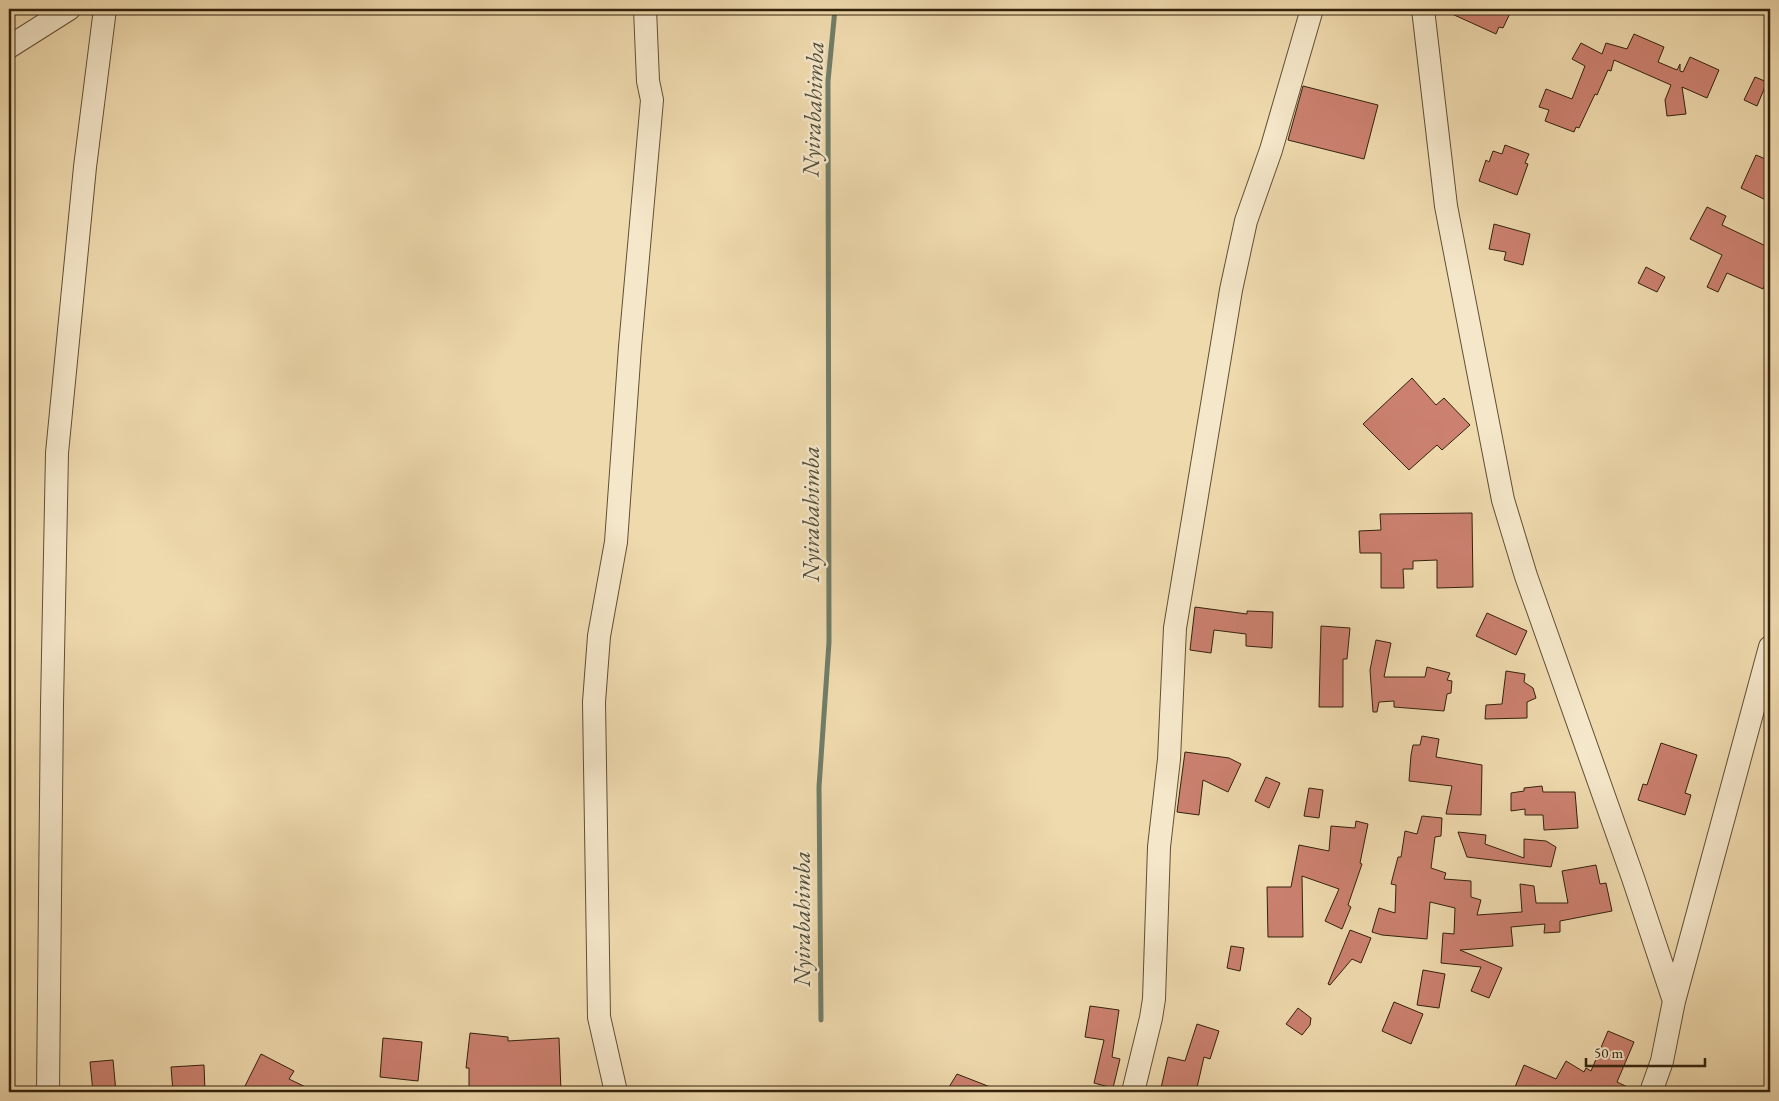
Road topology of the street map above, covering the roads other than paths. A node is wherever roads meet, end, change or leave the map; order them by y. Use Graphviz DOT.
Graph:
graph roads {
  1 [pos="69,9"];
  2 [pos="105,9"];
  3 [pos="645,9"];
  4 [pos="1312,9"];
  5 [pos="1423,9"];
  6 [pos="9,47"];
  7 [pos="1770,647"];
  8 [pos="1674,1001"];
  9 [pos="1657,1090"];
  10 [pos="48,1092"];
  11 [pos="616,1092"];
  12 [pos="1134,1092"];
  1 -- 6 [label="street"];
  2 -- 10 [label="street"];
  3 -- 11 [label="street"];
  4 -- 12 [label="street"];
  5 -- 8 [label="street"];
  7 -- 8 [label="street"];
  8 -- 9 [label="street"];
}
